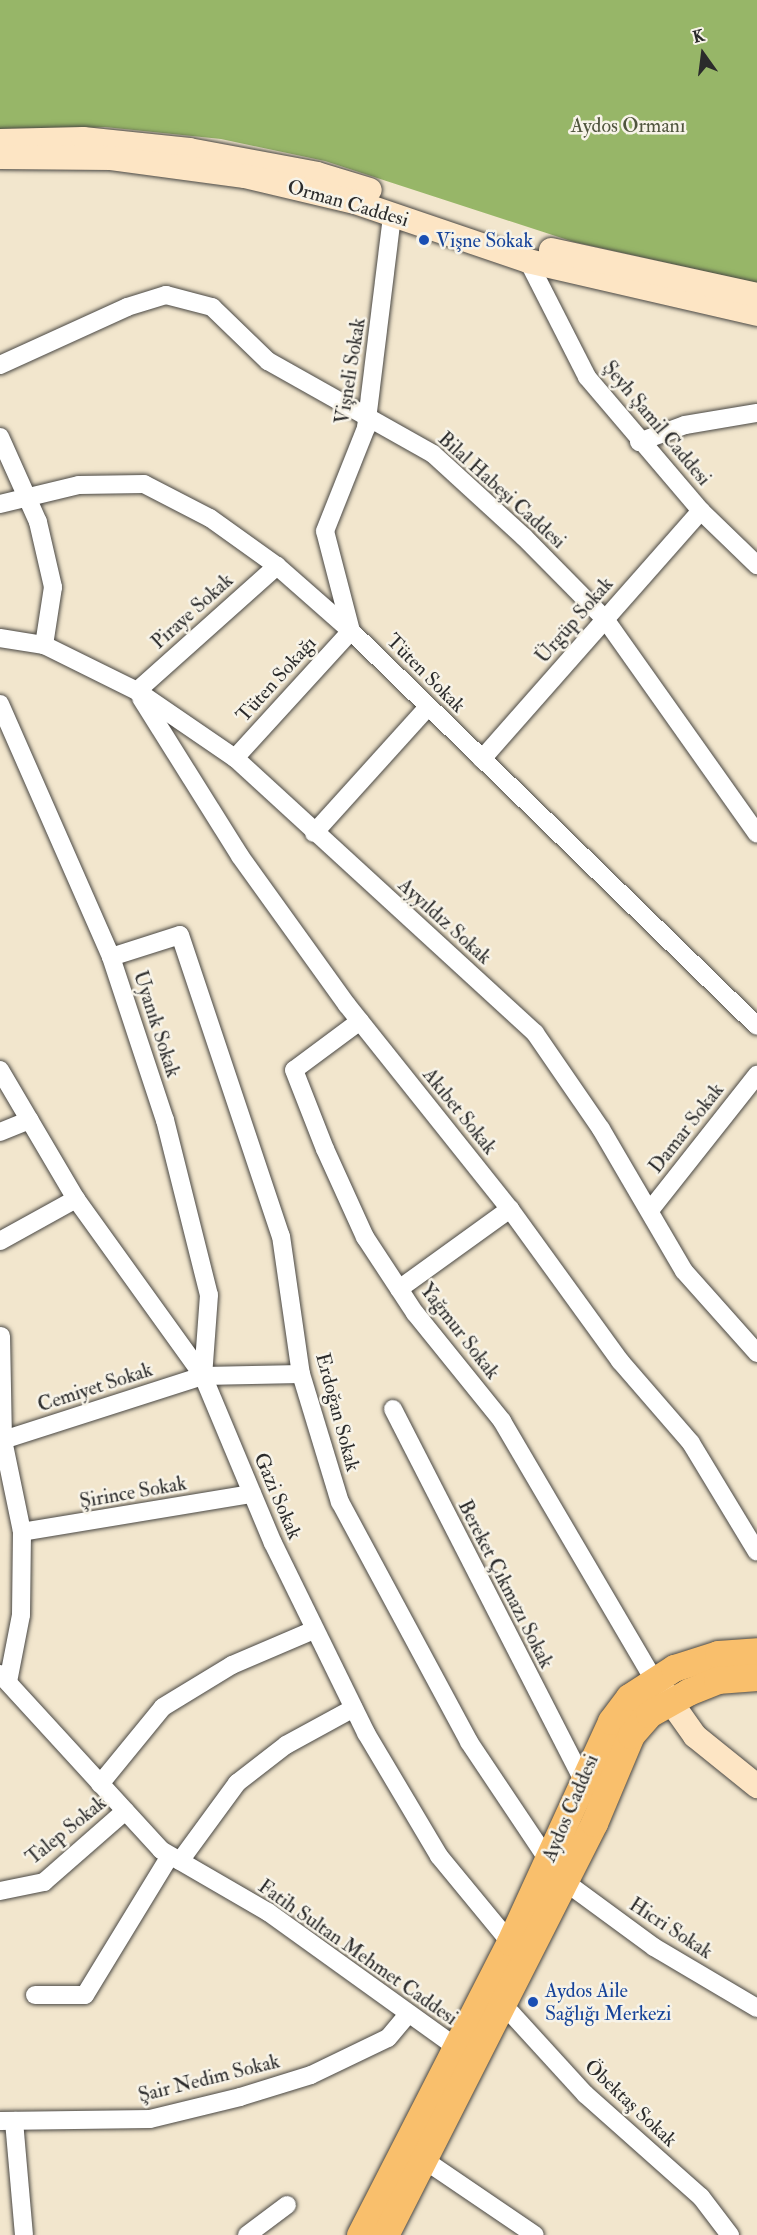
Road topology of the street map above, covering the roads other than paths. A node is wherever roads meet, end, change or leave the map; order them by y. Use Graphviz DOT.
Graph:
graph roads {
  1 [pos="0,141"];
  2 [pos="0,158"];
  3 [pos="392,215"];
  4 [pos="528,261"];
  5 [pos="757,295"];
  6 [pos="757,314"];
  7 [pos="0,365"];
  8 [pos="757,413"];
  9 [pos="367,417"];
  10 [pos="0,437"];
  11 [pos="639,442"];
  12 [pos="26,497"];
  13 [pos="0,504"];
  14 [pos="701,511"];
  15 [pos="757,565"];
  16 [pos="277,566"];
  17 [pos="605,619"];
  18 [pos="351,630"];
  19 [pos="0,638"];
  20 [pos="44,645"];
  21 [pos="137,691"];
  22 [pos="0,704"];
  23 [pos="428,707"];
  24 [pos="235,758"];
  25 [pos="482,759"];
  26 [pos="314,833"];
  27 [pos="757,834"];
  28 [pos="111,957"];
  29 [pos="360,1021"];
  30 [pos="757,1026"];
  31 [pos="0,1070"];
  32 [pos="757,1075"];
  33 [pos="30,1120"];
  34 [pos="0,1132"];
  35 [pos="76,1199"];
  36 [pos="510,1209"];
  37 [pos="651,1209"];
  38 [pos="0,1241"];
  39 [pos="399,1289"];
  40 [pos="2,1335"];
  41 [pos="757,1353"];
  42 [pos="301,1374"];
  43 [pos="203,1376"];
  44 [pos="393,1409"];
  45 [pos="2,1440"];
  46 [pos="252,1494"];
  47 [pos="22,1532"];
  48 [pos="757,1552"];
  49 [pos="314,1630"];
  50 [pos="757,1651"];
  51 [pos="757,1677"];
  52 [pos="4,1678"];
  53 [pos="653,1678"];
  54 [pos="671,1700"];
  55 [pos="354,1708"];
  56 [pos="582,1778"];
  57 [pos="100,1784"];
  58 [pos="757,1786"];
  59 [pos="125,1812"];
  60 [pos="175,1859"];
  61 [pos="548,1860"];
  62 [pos="564,1881"];
  63 [pos="0,1891"];
  64 [pos="510,1942"];
  65 [pos="35,1995"];
  66 [pos="753,2000"];
  67 [pos="501,2002"];
  68 [pos="408,2014"];
  69 [pos="464,2053"];
  70 [pos="7,2121"];
  71 [pos="423,2159"];
  72 [pos="287,2205"];
  73 [pos="24,2235"];
  74 [pos="247,2235"];
  75 [pos="360,2235"];
  76 [pos="385,2235"];
  77 [pos="535,2235"];
  78 [pos="730,2235"];
  1 -- 5 [label="street, Orman Caddesi"];
  2 -- 3 [label="street, Orman Caddesi"];
  3 -- 4 [label="street, Orman Caddesi"];
  3 -- 9 [label="street, Vişneli Sokak"];
  4 -- 6 [label="street, Orman Caddesi"];
  4 -- 11 [label="street, Şeyh Şamil Caddesi"];
  7 -- 9 [label="street, Bilal Habeşi Caddesi"];
  8 -- 11 [label="street"];
  9 -- 17 [label="street, Bilal Habeşi Caddesi"];
  9 -- 18 [label="street, Vişneli Sokak"];
  10 -- 12 [label="street"];
  11 -- 14 [label="street, Şeyh Şamil Caddesi"];
  12 -- 13 [label="street, Tüten Sokak"];
  12 -- 16 [label="street, Tüten Sokak"];
  12 -- 20 [label="street"];
  14 -- 15 [label="street, Şeyh Şamil Caddesi"];
  14 -- 17 [label="street, Ürgüp Sokak"];
  16 -- 18 [label="street, Tüten Sokak"];
  16 -- 21 [label="street, Piraye Sokak"];
  17 -- 25 [label="street, Ürgüp Sokak"];
  17 -- 27 [label="street, Bilal Habeşi Caddesi"];
  18 -- 23 [label="street, Tüten Sokak"];
  18 -- 24 [label="street, Tüten Sokağı"];
  19 -- 20 [label="street, Ayyıldız Sokak"];
  20 -- 21 [label="street, Ayyıldız Sokak"];
  21 -- 24 [label="street, Ayyıldız Sokak"];
  21 -- 29 [label="street, Akıbet Sokak"];
  22 -- 28 [label="street, Uyanık Sokak"];
  23 -- 25 [label="street, Tüten Sokak"];
  23 -- 26 [label="street"];
  24 -- 26 [label="street, Ayyıldız Sokak"];
  25 -- 30 [label="street, Tüten Sokak"];
  26 -- 37 [label="street, Ayyıldız Sokak"];
  28 -- 42 [label="street, Erdoğan Sokak"];
  28 -- 43 [label="street, Uyanık Sokak"];
  29 -- 36 [label="street, Akıbet Sokak"];
  29 -- 39 [label="street, Yağmur Sokak"];
  31 -- 33 [label="street, Gazi Sokak"];
  32 -- 37 [label="street, Damar Sokak"];
  33 -- 34 [label="street"];
  33 -- 35 [label="street, Gazi Sokak"];
  35 -- 38 [label="street"];
  35 -- 43 [label="street, Gazi Sokak"];
  36 -- 39 [label="street"];
  36 -- 48 [label="street, Akıbet Sokak"];
  37 -- 41 [label="street, Ayyıldız Sokak"];
  39 -- 53 [label="street, Yağmur Sokak"];
  40 -- 45 [label="street"];
  42 -- 43 [label="street, Cemiyet Sokak"];
  42 -- 61 [label="street, Erdoğan Sokak"];
  43 -- 45 [label="street, Cemiyet Sokak"];
  43 -- 46 [label="street, Gazi Sokak"];
  44 -- 56 [label="street, Bereket Çıkmazı Sokak"];
  45 -- 47 [label="street"];
  46 -- 47 [label="street, Şirince Sokak"];
  46 -- 49 [label="street, Gazi Sokak"];
  47 -- 52 [label="street"];
  49 -- 55 [label="street, Gazi Sokak"];
  49 -- 57 [label="street"];
  50 -- 53 [label="main road, Aydos Caddesi"];
  51 -- 54 [label="main road, Aydos Caddesi"];
  52 -- 57 [label="street, Fatih Sultan Mehmet Caddesi"];
  53 -- 54 [label="street"];
  53 -- 56 [label="main road, Aydos Caddesi"];
  54 -- 58 [label="street"];
  54 -- 62 [label="main road, Aydos Caddesi"];
  55 -- 60 [label="street"];
  55 -- 64 [label="street, Gazi Sokak"];
  56 -- 61 [label="main road, Aydos Caddesi"];
  57 -- 59 [label="street, Fatih Sultan Mehmet Caddesi"];
  59 -- 60 [label="street, Fatih Sultan Mehmet Caddesi"];
  59 -- 63 [label="street, Talep Sokak"];
  60 -- 65 [label="street"];
  60 -- 68 [label="street, Fatih Sultan Mehmet Caddesi"];
  61 -- 64 [label="main road, Aydos Caddesi"];
  62 -- 66 [label="street, Hicri Sokak"];
  62 -- 67 [label="main road, Aydos Caddesi"];
  64 -- 69 [label="main road, Aydos Caddesi"];
  67 -- 69 [label="main road, Aydos Caddesi"];
  67 -- 78 [label="street, Öbektaş Sokak"];
  68 -- 69 [label="street, Fatih Sultan Mehmet Caddesi"];
  68 -- 70 [label="street, Şair Nedim Sokak"];
  69 -- 71 [label="main road, Aydos Caddesi"];
  69 -- 75 [label="main road, Aydos Caddesi"];
  70 -- 73 [label="street"];
  71 -- 76 [label="main road, Aydos Caddesi"];
  71 -- 77 [label="street"];
  72 -- 74 [label="street"];
}
